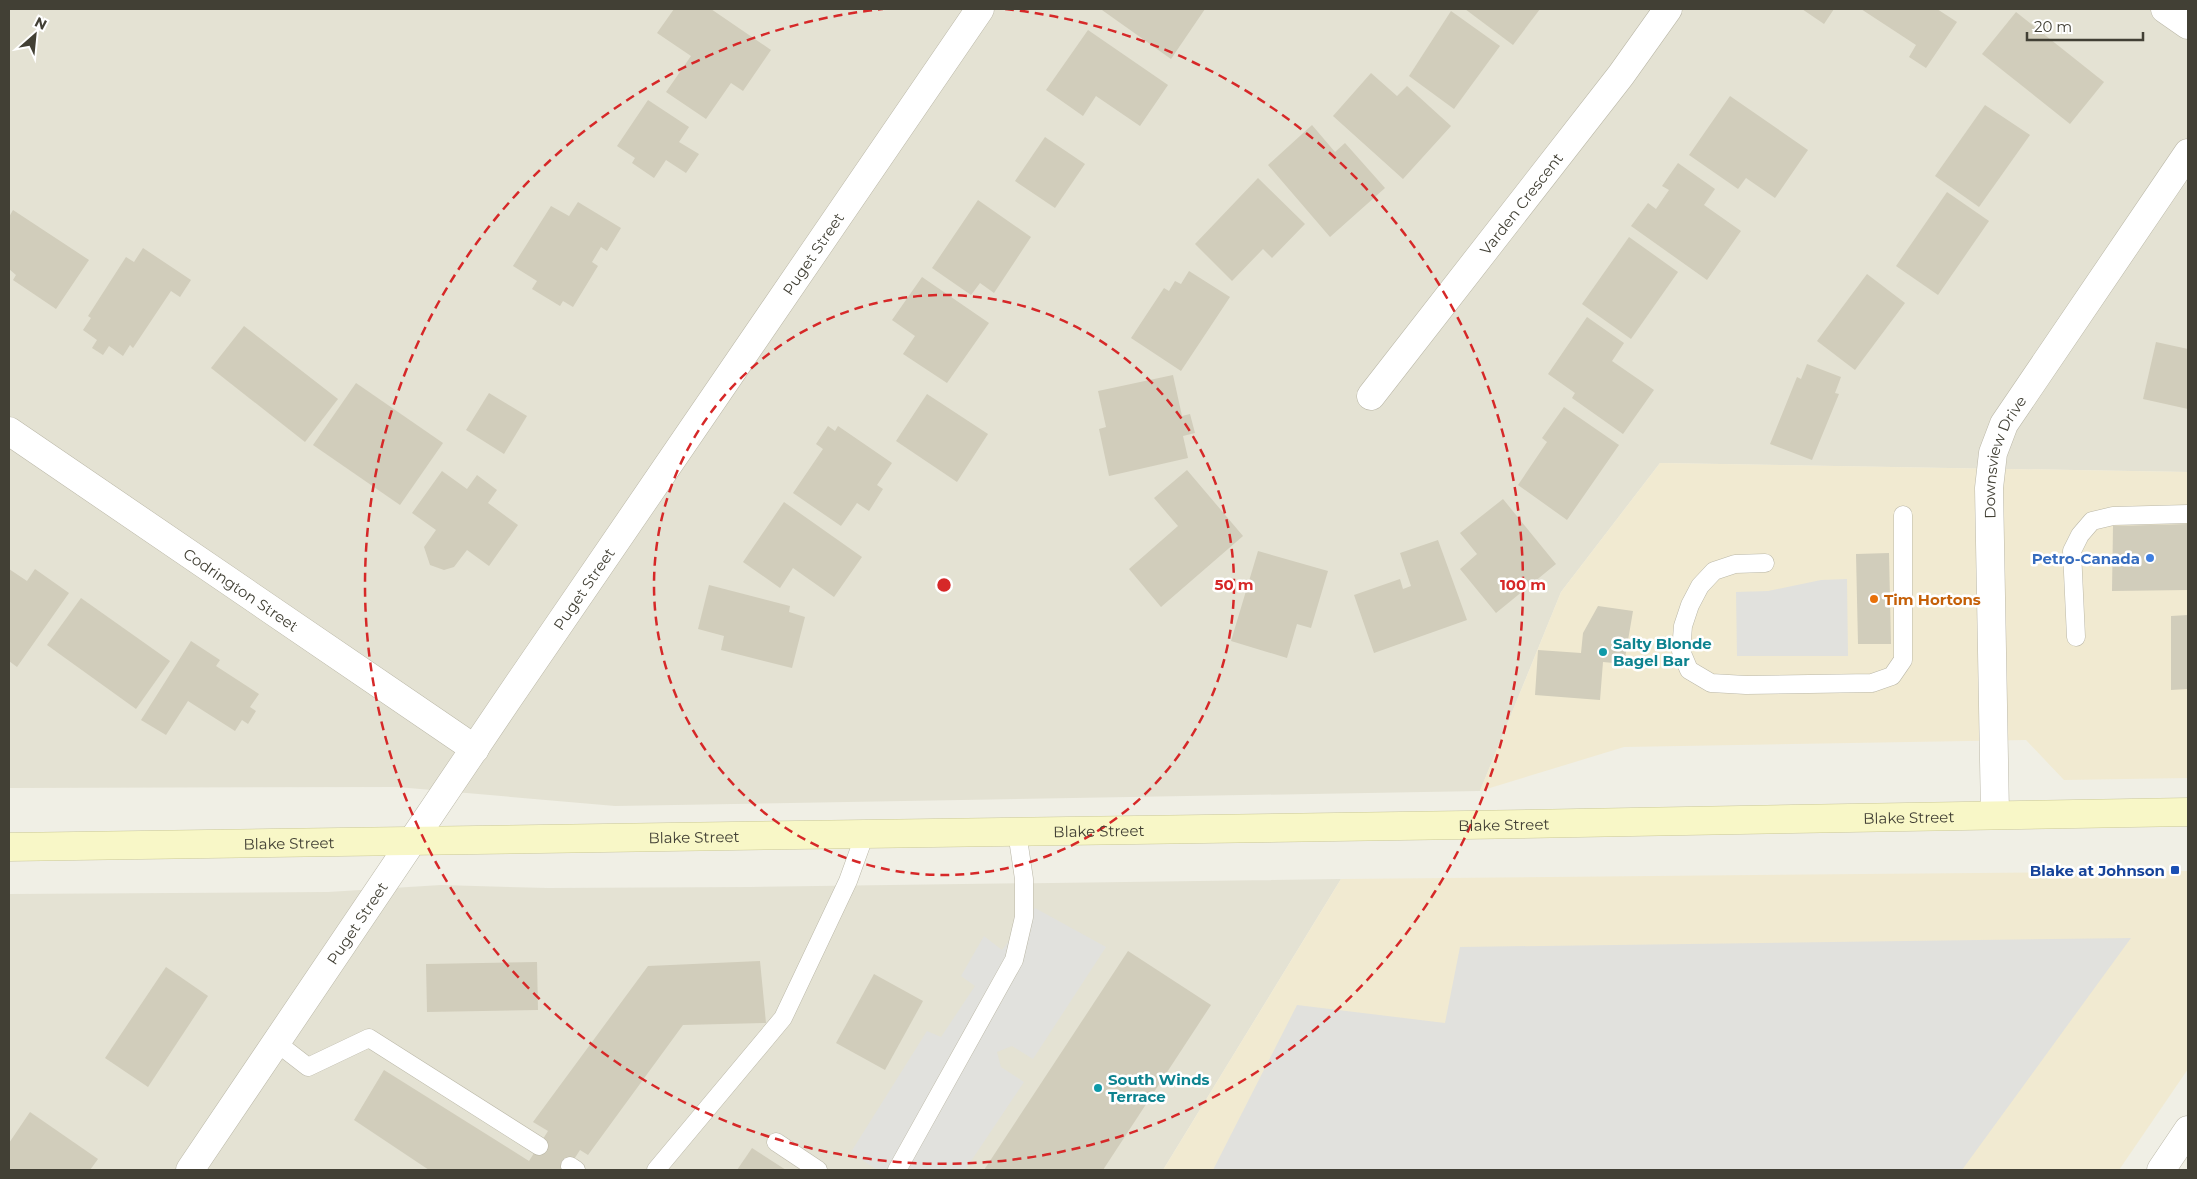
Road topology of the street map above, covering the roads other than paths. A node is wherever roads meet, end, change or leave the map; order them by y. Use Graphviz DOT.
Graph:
graph roads {
  1 [pos="980,9"];
  2 [pos="1668,9"];
  3 [pos="2165,9"];
  4 [pos="2188,25"];
  5 [pos="2188,153"];
  6 [pos="1371,396"];
  7 [pos="9,431"];
  8 [pos="2188,514"];
  9 [pos="1903,515"];
  10 [pos="1765,563"];
  11 [pos="2076,638"];
  12 [pos="475,749"];
  13 [pos="2188,812"];
  14 [pos="1995,814"];
  15 [pos="1018,832"];
  16 [pos="865,834"];
  17 [pos="413,842"];
  18 [pos="9,847"];
  19 [pos="276,1043"];
  20 [pos="2188,1130"];
  21 [pos="776,1142"];
  22 [pos="539,1146"];
  23 [pos="190,1170"];
  24 [pos="656,1170"];
  25 [pos="818,1170"];
  26 [pos="897,1170"];
  27 [pos="2161,1170"];
  1 -- 12 [label="street, Puget Street"];
  2 -- 6 [label="street, Varden Crescent"];
  3 -- 4 [label="street"];
  5 -- 14 [label="street, Downsview Drive"];
  7 -- 12 [label="street, Codrington Street"];
  8 -- 11 [label="lane"];
  9 -- 10 [label="lane"];
  12 -- 17 [label="street, Puget Street"];
  13 -- 14 [label="main road, Blake Street"];
  14 -- 15 [label="main road, Blake Street"];
  15 -- 16 [label="main road, Blake Street"];
  15 -- 26 [label="lane"];
  16 -- 17 [label="main road, Blake Street"];
  16 -- 24 [label="lane"];
  17 -- 18 [label="main road, Blake Street"];
  17 -- 19 [label="street, Puget Street"];
  19 -- 22 [label="lane"];
  19 -- 23 [label="street, Puget Street"];
  20 -- 27 [label="street"];
  21 -- 25 [label="lane"];
}
